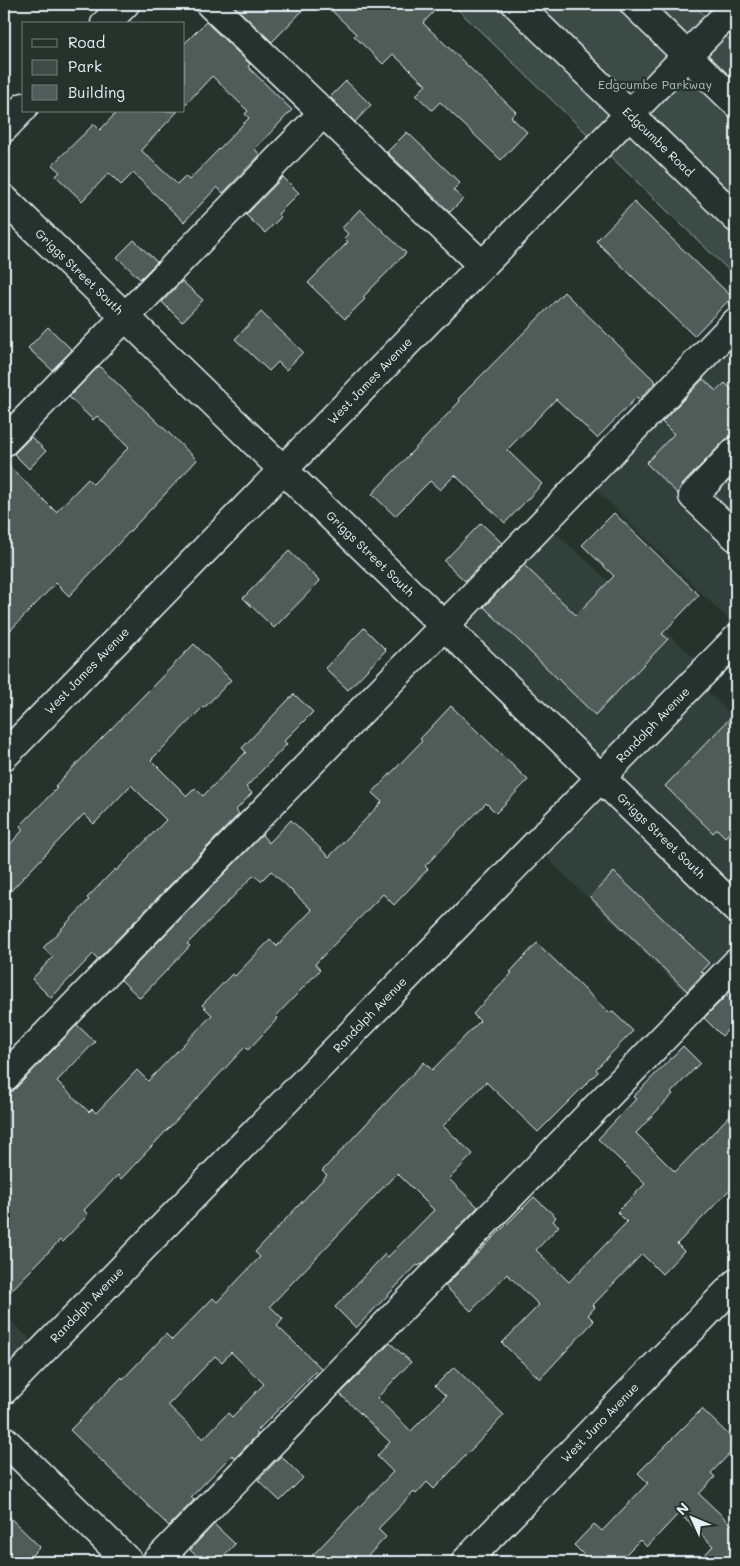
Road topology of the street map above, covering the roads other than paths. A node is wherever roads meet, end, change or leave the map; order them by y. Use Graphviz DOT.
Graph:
graph roads {
  1 [pos="125,4"];
  2 [pos="210,4"];
  3 [pos="516,4"];
  4 [pos="634,4"];
  5 [pos="736,5"];
  6 [pos="107,22"];
  7 [pos="687,55"];
  8 [pos="736,103"];
  9 [pos="22,110"];
  10 [pos="323,113"];
  11 [pos="629,115"];
  12 [pos="4,128"];
  13 [pos="4,199"];
  14 [pos="736,218"];
  15 [pos="482,265"];
  16 [pos="126,318"];
  17 [pos="736,322"];
  18 [pos="4,442"];
  19 [pos="736,450"];
  20 [pos="283,470"];
  21 [pos="736,537"];
  22 [pos="444,626"];
  23 [pos="736,639"];
  24 [pos="4,756"];
  25 [pos="601,778"];
  26 [pos="736,909"];
  27 [pos="736,963"];
  28 [pos="4,1078"];
  29 [pos="736,1283"];
  30 [pos="4,1390"];
  31 [pos="4,1440"];
  32 [pos="130,1562"];
  33 [pos="156,1562"];
  34 [pos="465,1562"];
  1 -- 6 [label="street"];
  2 -- 10 [label="street"];
  3 -- 11 [label="street, Edgcumbe Road"];
  4 -- 7 [label="street"];
  5 -- 7 [label="street, West James Avenue"];
  7 -- 8 [label="street"];
  7 -- 11 [label="street, West James Avenue"];
  9 -- 12 [label="street"];
  10 -- 15 [label="street"];
  10 -- 16 [label="street"];
  11 -- 14 [label="street, Edgcumbe Road"];
  11 -- 15 [label="street, West James Avenue"];
  13 -- 16 [label="street, Griggs Street South"];
  15 -- 20 [label="street, West James Avenue"];
  16 -- 18 [label="street"];
  16 -- 20 [label="street, Griggs Street South"];
  17 -- 22 [label="street"];
  19 -- 21 [label="street"];
  20 -- 22 [label="street, Griggs Street South"];
  20 -- 24 [label="street, West James Avenue"];
  22 -- 25 [label="street, Griggs Street South"];
  22 -- 28 [label="street"];
  23 -- 25 [label="street, Randolph Avenue"];
  25 -- 26 [label="street, Griggs Street South"];
  25 -- 30 [label="street, Randolph Avenue"];
  27 -- 33 [label="street"];
  29 -- 34 [label="street, West Juno Avenue"];
  31 -- 32 [label="street"];
}
